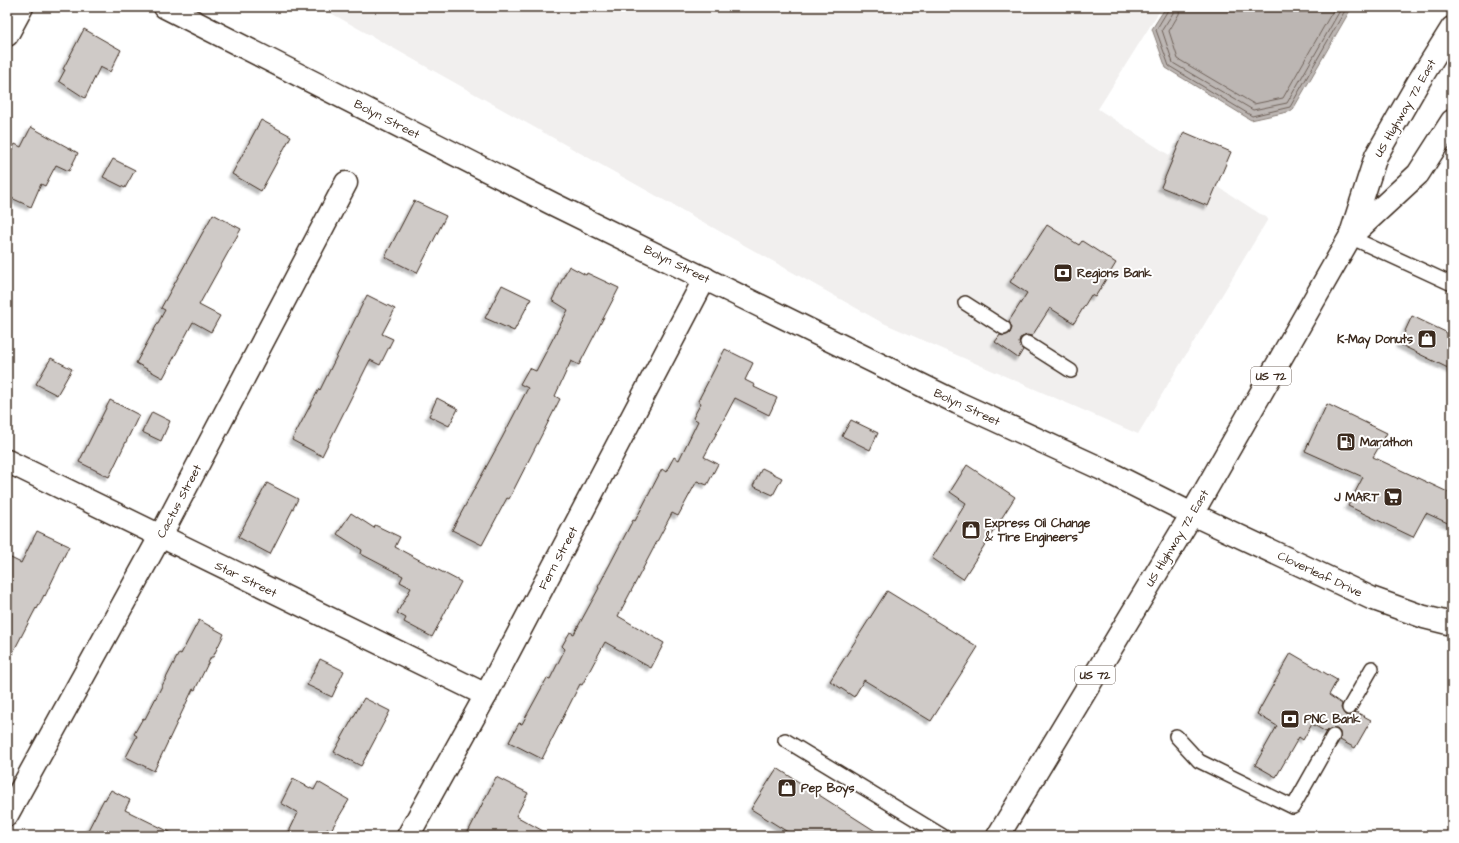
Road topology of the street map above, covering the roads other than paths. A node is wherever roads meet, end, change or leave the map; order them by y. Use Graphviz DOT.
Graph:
graph roads {
  1 [pos="22,7"];
  2 [pos="165,7"];
  3 [pos="1452,28"];
  4 [pos="7,35"];
  5 [pos="1451,126"];
  6 [pos="346,183"];
  7 [pos="1350,237"];
  8 [pos="705,278"];
  9 [pos="1452,284"];
  10 [pos="965,303"];
  11 [pos="1004,328"];
  12 [pos="1027,343"];
  13 [pos="1071,371"];
  14 [pos="7,461"];
  15 [pos="1192,514"];
  16 [pos="160,537"];
  17 [pos="1452,624"];
  18 [pos="1372,668"];
  19 [pos="486,695"];
  20 [pos="1349,708"];
  21 [pos="1176,736"];
  22 [pos="1333,736"];
  23 [pos="785,740"];
  24 [pos="7,815"];
  25 [pos="408,836"];
  26 [pos="943,836"];
  27 [pos="998,836"];
  1 -- 4 [label="main road"];
  2 -- 8 [label="main road, Bolyn Street"];
  3 -- 7 [label="main road, US Highway 72 East / US 72"];
  5 -- 7 [label="main road, US Highway 72 East / US 72"];
  6 -- 16 [label="main road, Cactus Street"];
  7 -- 9 [label="lane"];
  7 -- 15 [label="main road, US Highway 72 East / US 72"];
  8 -- 15 [label="main road, Bolyn Street"];
  8 -- 19 [label="main road, Fern Street"];
  10 -- 11 [label="lane"];
  12 -- 13 [label="lane"];
  14 -- 16 [label="main road, Star Street"];
  15 -- 17 [label="main road, Cloverleaf Drive"];
  15 -- 27 [label="main road, US Highway 72 East / US 72"];
  16 -- 19 [label="main road, Star Street"];
  16 -- 24 [label="main road, Cactus Street"];
  18 -- 20 [label="lane"];
  19 -- 25 [label="main road, Fern Street"];
  21 -- 22 [label="lane"];
  23 -- 26 [label="lane"];
}
